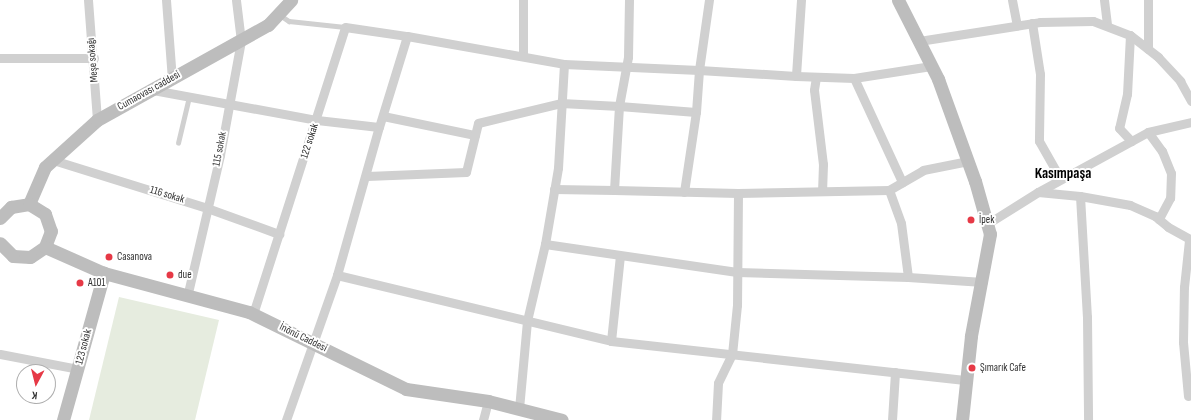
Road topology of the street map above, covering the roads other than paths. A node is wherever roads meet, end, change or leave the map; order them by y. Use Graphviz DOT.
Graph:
graph roads {
  1 [pos="88,0"];
  2 [pos="166,0"];
  3 [pos="236,0"];
  4 [pos="291,0"];
  5 [pos="523,0"];
  6 [pos="629,0"];
  7 [pos="710,0"];
  8 [pos="801,0"];
  9 [pos="898,0"];
  10 [pos="1012,0"];
  11 [pos="1104,0"];
  12 [pos="1148,0"];
  13 [pos="278,14"];
  14 [pos="1032,23"];
  15 [pos="1017,26"];
  16 [pos="1107,26"];
  17 [pos="345,27"];
  18 [pos="1130,35"];
  19 [pos="407,36"];
  20 [pos="241,41"];
  21 [pos="919,41"];
  22 [pos="1148,49"];
  23 [pos="523,56"];
  24 [pos="0,58"];
  25 [pos="94,58"];
  26 [pos="564,64"];
  27 [pos="931,66"];
  28 [pos="626,67"];
  29 [pos="699,70"];
  30 [pos="796,76"];
  31 [pos="816,77"];
  32 [pos="854,78"];
  33 [pos="172,79"];
  34 [pos="153,90"];
  35 [pos="189,97"];
  36 [pos="1191,100"];
  37 [pos="561,103"];
  38 [pos="229,104"];
  39 [pos="619,106"];
  40 [pos="696,112"];
  41 [pos="383,116"];
  42 [pos="97,120"];
  43 [pos="316,120"];
  44 [pos="1191,122"];
  45 [pos="378,127"];
  46 [pos="1148,132"];
  47 [pos="475,135"];
  48 [pos="1131,141"];
  49 [pos="178,144"];
  50 [pos="53,160"];
  51 [pos="968,161"];
  52 [pos="367,176"];
  53 [pos="1060,178"];
  54 [pos="902,182"];
  55 [pos="554,189"];
  56 [pos="614,190"];
  57 [pos="889,190"];
  58 [pos="822,191"];
  59 [pos="684,192"];
  60 [pos="738,192"];
  61 [pos="1038,192"];
  62 [pos="1080,196"];
  63 [pos="29,204"];
  64 [pos="208,208"];
  65 [pos="0,218"];
  66 [pos="1159,219"];
  67 [pos="987,224"];
  68 [pos="280,234"];
  69 [pos="1190,240"];
  70 [pos="0,243"];
  71 [pos="545,244"];
  72 [pos="45,248"];
  73 [pos="620,255"];
  74 [pos="737,272"];
  75 [pos="104,273"];
  76 [pos="337,275"];
  77 [pos="908,277"];
  78 [pos="983,282"];
  79 [pos="187,297"];
  80 [pos="253,314"];
  81 [pos="527,321"];
  82 [pos="611,341"];
  83 [pos="315,344"];
  84 [pos="0,354"];
  85 [pos="732,354"];
  86 [pos="78,369"];
  87 [pos="895,372"];
  88 [pos="967,380"];
  89 [pos="1188,396"];
  90 [pos="488,401"];
  91 [pos="519,409"];
  92 [pos="64,420"];
  93 [pos="286,420"];
  94 [pos="483,420"];
  95 [pos="562,420"];
  96 [pos="716,420"];
  97 [pos="892,420"];
  98 [pos="962,420"];
  99 [pos="1088,420"];
  1 -- 25 [label="street, Meşe sokağı"];
  2 -- 33 [label="street"];
  3 -- 20 [label="street, 115 sokak"];
  4 -- 13 [label="main road, Cumaovası caddesi"];
  5 -- 23 [label="street"];
  6 -- 28 [label="street"];
  7 -- 29 [label="street"];
  8 -- 30 [label="street"];
  9 -- 21 [label="main road"];
  10 -- 15 [label="street"];
  11 -- 16 [label="street"];
  12 -- 22 [label="street"];
  13 -- 17 [label="lane"];
  13 -- 20 [label="main road, Cumaovası caddesi"];
  14 -- 15 [label="street"];
  14 -- 16 [label="street"];
  14 -- 53 [label="street"];
  15 -- 21 [label="street"];
  16 -- 18 [label="street"];
  17 -- 19 [label="street"];
  17 -- 43 [label="street, 122 sokak"];
  18 -- 22 [label="street"];
  18 -- 48 [label="street"];
  19 -- 23 [label="street"];
  19 -- 41 [label="street"];
  20 -- 33 [label="main road, Cumaovası caddesi"];
  20 -- 38 [label="street, 115 sokak"];
  21 -- 27 [label="main road"];
  22 -- 36 [label="street"];
  23 -- 26 [label="street"];
  24 -- 25 [label="street"];
  25 -- 42 [label="street, Meşe sokağı"];
  26 -- 28 [label="street"];
  26 -- 37 [label="street"];
  27 -- 32 [label="street"];
  27 -- 51 [label="main road"];
  28 -- 29 [label="street"];
  28 -- 39 [label="street"];
  29 -- 30 [label="street"];
  29 -- 40 [label="street"];
  30 -- 31 [label="street"];
  31 -- 32 [label="street"];
  31 -- 58 [label="street"];
  32 -- 54 [label="street"];
  33 -- 34 [label="main road, Cumaovası caddesi"];
  34 -- 35 [label="street"];
  34 -- 42 [label="main road, Cumaovası caddesi"];
  35 -- 38 [label="street"];
  35 -- 49 [label="lane"];
  37 -- 39 [label="street"];
  37 -- 47 [label="street"];
  37 -- 55 [label="street"];
  38 -- 43 [label="street"];
  38 -- 64 [label="street, 115 sokak"];
  39 -- 40 [label="street"];
  39 -- 56 [label="street"];
  40 -- 59 [label="street"];
  41 -- 45 [label="street"];
  41 -- 47 [label="street"];
  42 -- 50 [label="main road, Cumaovası caddesi"];
  43 -- 45 [label="street"];
  43 -- 68 [label="street, 122 sokak"];
  44 -- 46 [label="street"];
  45 -- 52 [label="street"];
  46 -- 48 [label="street"];
  46 -- 66 [label="street"];
  47 -- 52 [label="street"];
  48 -- 53 [label="street"];
  50 -- 63 [label="main road, Cumaovası caddesi"];
  50 -- 64 [label="street, 116 sokak"];
  51 -- 54 [label="street"];
  51 -- 67 [label="main road"];
  52 -- 76 [label="street"];
  53 -- 61 [label="street"];
  54 -- 57 [label="street"];
  55 -- 56 [label="street"];
  55 -- 71 [label="street"];
  56 -- 59 [label="street"];
  57 -- 58 [label="street"];
  57 -- 77 [label="street"];
  58 -- 60 [label="street"];
  59 -- 60 [label="street"];
  60 -- 74 [label="street"];
  61 -- 62 [label="street"];
  61 -- 67 [label="street"];
  62 -- 66 [label="street"];
  62 -- 99 [label="street"];
  63 -- 65 [label="main road"];
  63 -- 72 [label="main road"];
  64 -- 68 [label="street, 116 sokak"];
  64 -- 79 [label="street, 115 sokak"];
  66 -- 69 [label="street"];
  67 -- 78 [label="main road"];
  68 -- 80 [label="street, 122 sokak"];
  69 -- 89 [label="street"];
  70 -- 72 [label="main road"];
  71 -- 73 [label="street"];
  71 -- 81 [label="street"];
  72 -- 75 [label="main road, İnönü Caddesi"];
  73 -- 74 [label="street"];
  73 -- 82 [label="street"];
  74 -- 77 [label="street"];
  74 -- 85 [label="street"];
  75 -- 79 [label="main road, İnönü Caddesi"];
  75 -- 86 [label="main road, 123 sokak"];
  76 -- 81 [label="street"];
  76 -- 83 [label="street"];
  77 -- 78 [label="street"];
  78 -- 88 [label="main road"];
  79 -- 80 [label="main road, İnönü Caddesi"];
  80 -- 83 [label="main road, İnönü Caddesi"];
  81 -- 82 [label="street"];
  81 -- 91 [label="street"];
  82 -- 85 [label="street"];
  83 -- 90 [label="main road, İnönü Caddesi"];
  83 -- 93 [label="street"];
  84 -- 86 [label="street"];
  85 -- 87 [label="street"];
  85 -- 96 [label="street"];
  86 -- 92 [label="main road, 123 sokak"];
  87 -- 88 [label="street"];
  87 -- 97 [label="street"];
  88 -- 98 [label="main road"];
  90 -- 91 [label="main road, İnönü Caddesi"];
  90 -- 94 [label="street"];
  91 -- 95 [label="main road, İnönü Caddesi"];
}
